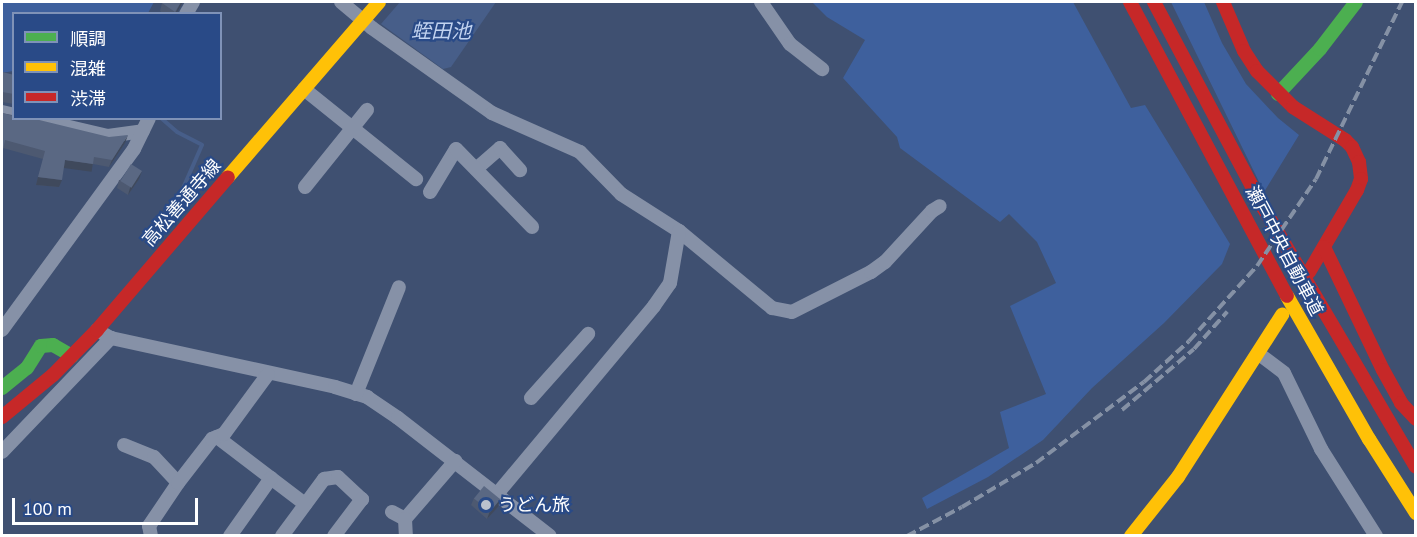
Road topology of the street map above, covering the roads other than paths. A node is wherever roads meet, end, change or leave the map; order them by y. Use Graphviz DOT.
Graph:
graph roads {
  1 [pos="341,2"];
  2 [pos="380,2"];
  3 [pos="761,2"];
  4 [pos="1130,2"];
  5 [pos="1154,2"];
  6 [pos="1223,2"];
  7 [pos="1356,2"];
  8 [pos="363,20"];
  9 [pos="822,69"];
  10 [pos="304,89"];
  11 [pos="1278,94"];
  12 [pos="367,110"];
  13 [pos="40,120"];
  14 [pos="146,125"];
  15 [pos="353,127"];
  16 [pos="476,169"];
  17 [pos="520,170"];
  18 [pos="416,179"];
  19 [pos="305,187"];
  20 [pos="430,192"];
  21 [pos="940,206"];
  22 [pos="532,226"];
  23 [pos="679,231"];
  24 [pos="1324,247"];
  25 [pos="1305,273"];
  26 [pos="399,287"];
  27 [pos="1282,315"];
  28 [pos="2,330"];
  29 [pos="97,330"];
  30 [pos="588,334"];
  31 [pos="111,338"];
  32 [pos="1259,354"];
  33 [pos="72,356"];
  34 [pos="268,374"];
  35 [pos="2,388"];
  36 [pos="356,394"];
  37 [pos="531,398"];
  38 [pos="2,417"];
  39 [pos="1416,419"];
  40 [pos="144,437"];
  41 [pos="217,437"];
  42 [pos="124,445"];
  43 [pos="138,451"];
  44 [pos="2,452"];
  45 [pos="455,461"];
  46 [pos="1416,467"];
  47 [pos="271,478"];
  48 [pos="178,483"];
  49 [pos="497,494"];
  50 [pos="305,504"];
  51 [pos="392,512"];
  52 [pos="1416,513"];
  53 [pos="405,519"];
  54 [pos="151,536"];
  55 [pos="230,536"];
  56 [pos="282,536"];
  57 [pos="334,536"];
  58 [pos="406,536"];
  59 [pos="550,536"];
  60 [pos="1131,536"];
  61 [pos="1376,536"];
  1 -- 8 [label="street"];
  2 -- 8 [label="main road, 高松善通寺線"];
  3 -- 9 [label="street"];
  4 -- 52 [label="main road, 瀬戸中央自動車道"];
  5 -- 25 [label="main road, 瀬戸中央自動車道"];
  6 -- 11 [label="main road"];
  7 -- 11 [label="main road"];
  8 -- 10 [label="main road, 高松善通寺線"];
  8 -- 23 [label="street"];
  10 -- 15 [label="street"];
  10 -- 29 [label="main road, 高松善通寺線"];
  11 -- 24 [label="main road"];
  12 -- 15 [label="street"];
  13 -- 14 [label="street"];
  14 -- 28 [label="street"];
  15 -- 18 [label="street"];
  15 -- 19 [label="street"];
  16 -- 17 [label="street"];
  16 -- 20 [label="street"];
  16 -- 22 [label="street"];
  21 -- 23 [label="street"];
  23 -- 49 [label="street"];
  24 -- 25 [label="main road"];
  24 -- 39 [label="main road"];
  25 -- 46 [label="main road, 瀬戸中央自動車道"];
  26 -- 36 [label="street"];
  27 -- 32 [label="main road"];
  29 -- 31 [label="street"];
  29 -- 33 [label="main road, 高松善通寺線"];
  30 -- 37 [label="street"];
  31 -- 34 [label="street"];
  31 -- 44 [label="street"];
  32 -- 60 [label="main road"];
  32 -- 61 [label="street"];
  33 -- 35 [label="main road"];
  33 -- 38 [label="main road, 高松善通寺線"];
  34 -- 36 [label="street"];
  34 -- 41 [label="street"];
  36 -- 45 [label="street"];
  40 -- 43 [label="street"];
  41 -- 47 [label="street"];
  41 -- 48 [label="street"];
  42 -- 43 [label="street"];
  43 -- 48 [label="street"];
  45 -- 49 [label="street"];
  45 -- 53 [label="street"];
  47 -- 50 [label="street"];
  47 -- 55 [label="street"];
  48 -- 54 [label="street"];
  49 -- 59 [label="street"];
  50 -- 56 [label="street"];
  50 -- 57 [label="street"];
  51 -- 53 [label="street"];
  53 -- 58 [label="street"];
}
